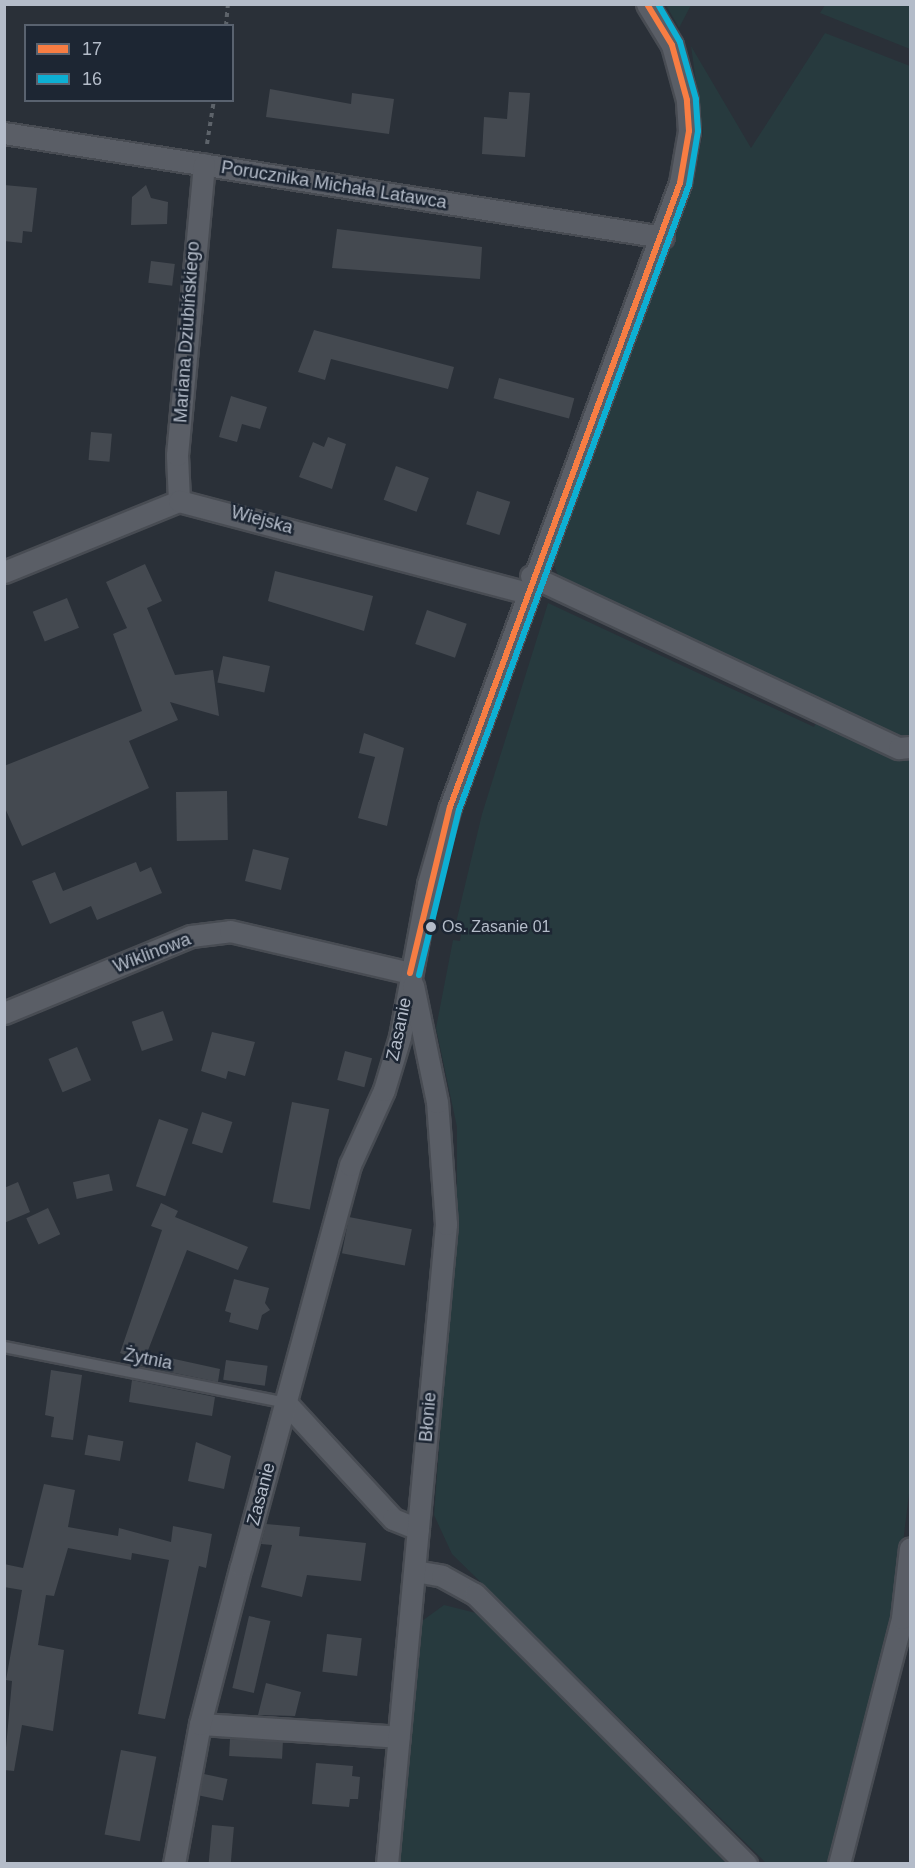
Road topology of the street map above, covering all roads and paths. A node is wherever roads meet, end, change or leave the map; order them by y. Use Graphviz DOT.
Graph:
graph roads {
  1 [pos="228,4"];
  2 [pos="647,4"];
  3 [pos="226,24"];
  4 [pos="214,102"];
  5 [pos="4,133"];
  6 [pos="204,164"];
  7 [pos="663,237"];
  8 [pos="179,501"];
  9 [pos="4,572"];
  10 [pos="529,585"];
  11 [pos="910,747"];
  12 [pos="410,973"];
  13 [pos="4,1013"];
  14 [pos="4,1347"];
  15 [pos="286,1403"];
  16 [pos="418,1529"];
  17 [pos="910,1548"];
  18 [pos="415,1570"];
  19 [pos="200,1724"];
  20 [pos="399,1737"];
  21 [pos="174,1863"];
  22 [pos="387,1863"];
  23 [pos="746,1863"];
  24 [pos="839,1863"];
  1 -- 3 [label="path"];
  2 -- 7 [label="street, Zasanie"];
  4 -- 6 [label="path"];
  5 -- 6 [label="street, Porucznika Michała Latawca"];
  6 -- 7 [label="street, Porucznika Michała Latawca"];
  6 -- 8 [label="street, Mariana Dziubińskiego"];
  7 -- 10 [label="street, Zasanie"];
  8 -- 9 [label="street"];
  8 -- 10 [label="street, Wiejska"];
  10 -- 11 [label="street, Wiejska"];
  10 -- 12 [label="street, Zasanie"];
  12 -- 13 [label="street, Wiklinowa"];
  12 -- 15 [label="street, Zasanie"];
  12 -- 16 [label="street, Błonie"];
  14 -- 15 [label="lane, Żytnia"];
  15 -- 16 [label="street"];
  15 -- 19 [label="street, Zasanie"];
  16 -- 18 [label="street, Błonie"];
  17 -- 24 [label="street"];
  18 -- 20 [label="street, Błonie"];
  18 -- 23 [label="street"];
  19 -- 20 [label="street"];
  19 -- 21 [label="street, Zasanie"];
  20 -- 22 [label="street, Błonie"];
}
